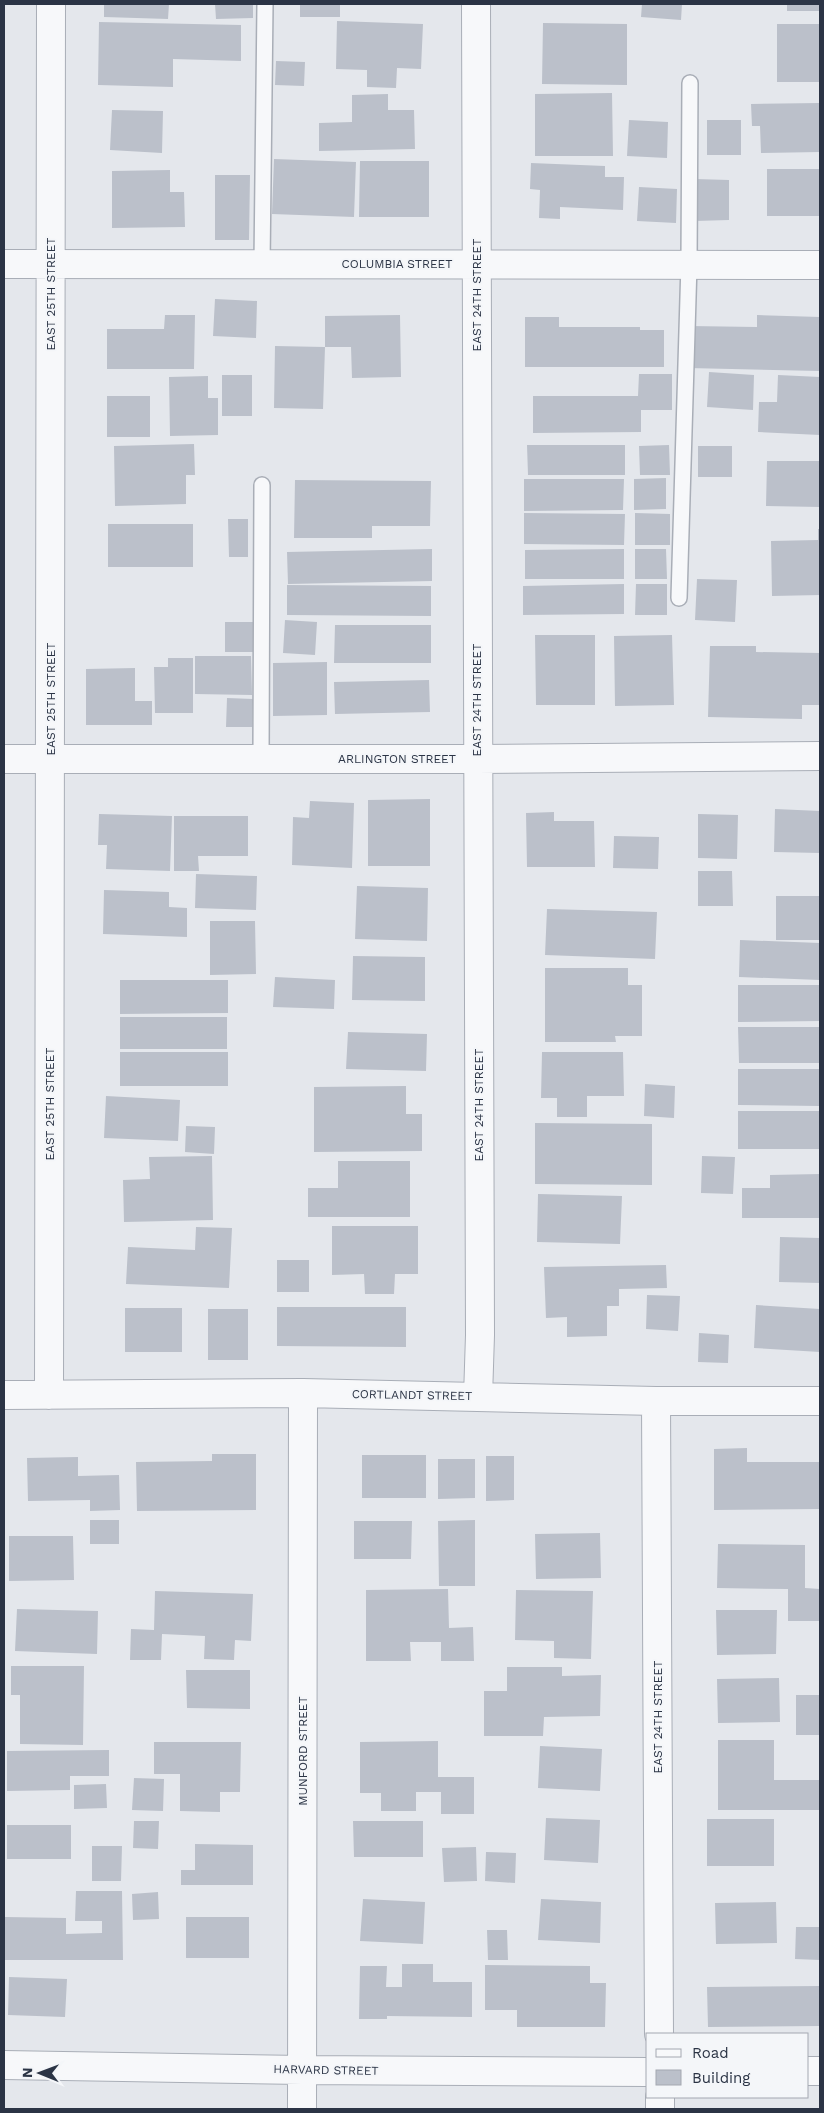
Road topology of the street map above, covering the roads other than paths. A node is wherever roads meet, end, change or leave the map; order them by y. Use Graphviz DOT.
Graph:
graph roads {
  1 [pos="51,4"];
  2 [pos="265,4"];
  3 [pos="476,4"];
  4 [pos="690,82"];
  5 [pos="4,264"];
  6 [pos="262,264"];
  7 [pos="477,264"];
  8 [pos="689,264"];
  9 [pos="51,265"];
  10 [pos="820,265"];
  11 [pos="262,485"];
  12 [pos="679,598"];
  13 [pos="820,756"];
  14 [pos="477,758"];
  15 [pos="4,759"];
  16 [pos="50,759"];
  17 [pos="261,759"];
  18 [pos="303,1393"];
  19 [pos="4,1395"];
  20 [pos="49,1395"];
  21 [pos="478,1397"];
  22 [pos="656,1401"];
  23 [pos="820,1401"];
  24 [pos="659,2033"];
  25 [pos="4,2065"];
  26 [pos="302,2070"];
  27 [pos="646,2072"];
  28 [pos="302,2109"];
  1 -- 9 [label="street, EAST 25TH STREET"];
  2 -- 6 [label="lane"];
  3 -- 7 [label="street, EAST 24TH STREET"];
  4 -- 8 [label="lane"];
  5 -- 9 [label="street, COLUMBIA STREET"];
  6 -- 7 [label="street, COLUMBIA STREET"];
  6 -- 9 [label="street, COLUMBIA STREET"];
  7 -- 8 [label="street, COLUMBIA STREET"];
  7 -- 14 [label="street, EAST 24TH STREET"];
  8 -- 10 [label="street, COLUMBIA STREET"];
  8 -- 12 [label="lane"];
  9 -- 16 [label="street, EAST 25TH STREET"];
  11 -- 17 [label="lane"];
  13 -- 14 [label="street, ARLINGTON STREET"];
  14 -- 17 [label="street, ARLINGTON STREET"];
  14 -- 21 [label="street, EAST 24TH STREET"];
  15 -- 16 [label="street, ARLINGTON STREET"];
  16 -- 17 [label="street, ARLINGTON STREET"];
  16 -- 20 [label="street, EAST 25TH STREET"];
  18 -- 20 [label="street, CORTLANDT STREET"];
  18 -- 21 [label="street, CORTLANDT STREET"];
  18 -- 26 [label="street, MUNFORD STREET"];
  19 -- 20 [label="street, CORTLANDT STREET"];
  21 -- 22 [label="street, CORTLANDT STREET"];
  22 -- 23 [label="street, CORTLANDT STREET"];
  22 -- 24 [label="street, EAST 24TH STREET"];
  25 -- 26 [label="street, HARVARD STREET"];
  26 -- 27 [label="street, HARVARD STREET"];
  26 -- 28 [label="street, MUNFORD STREET"];
}
